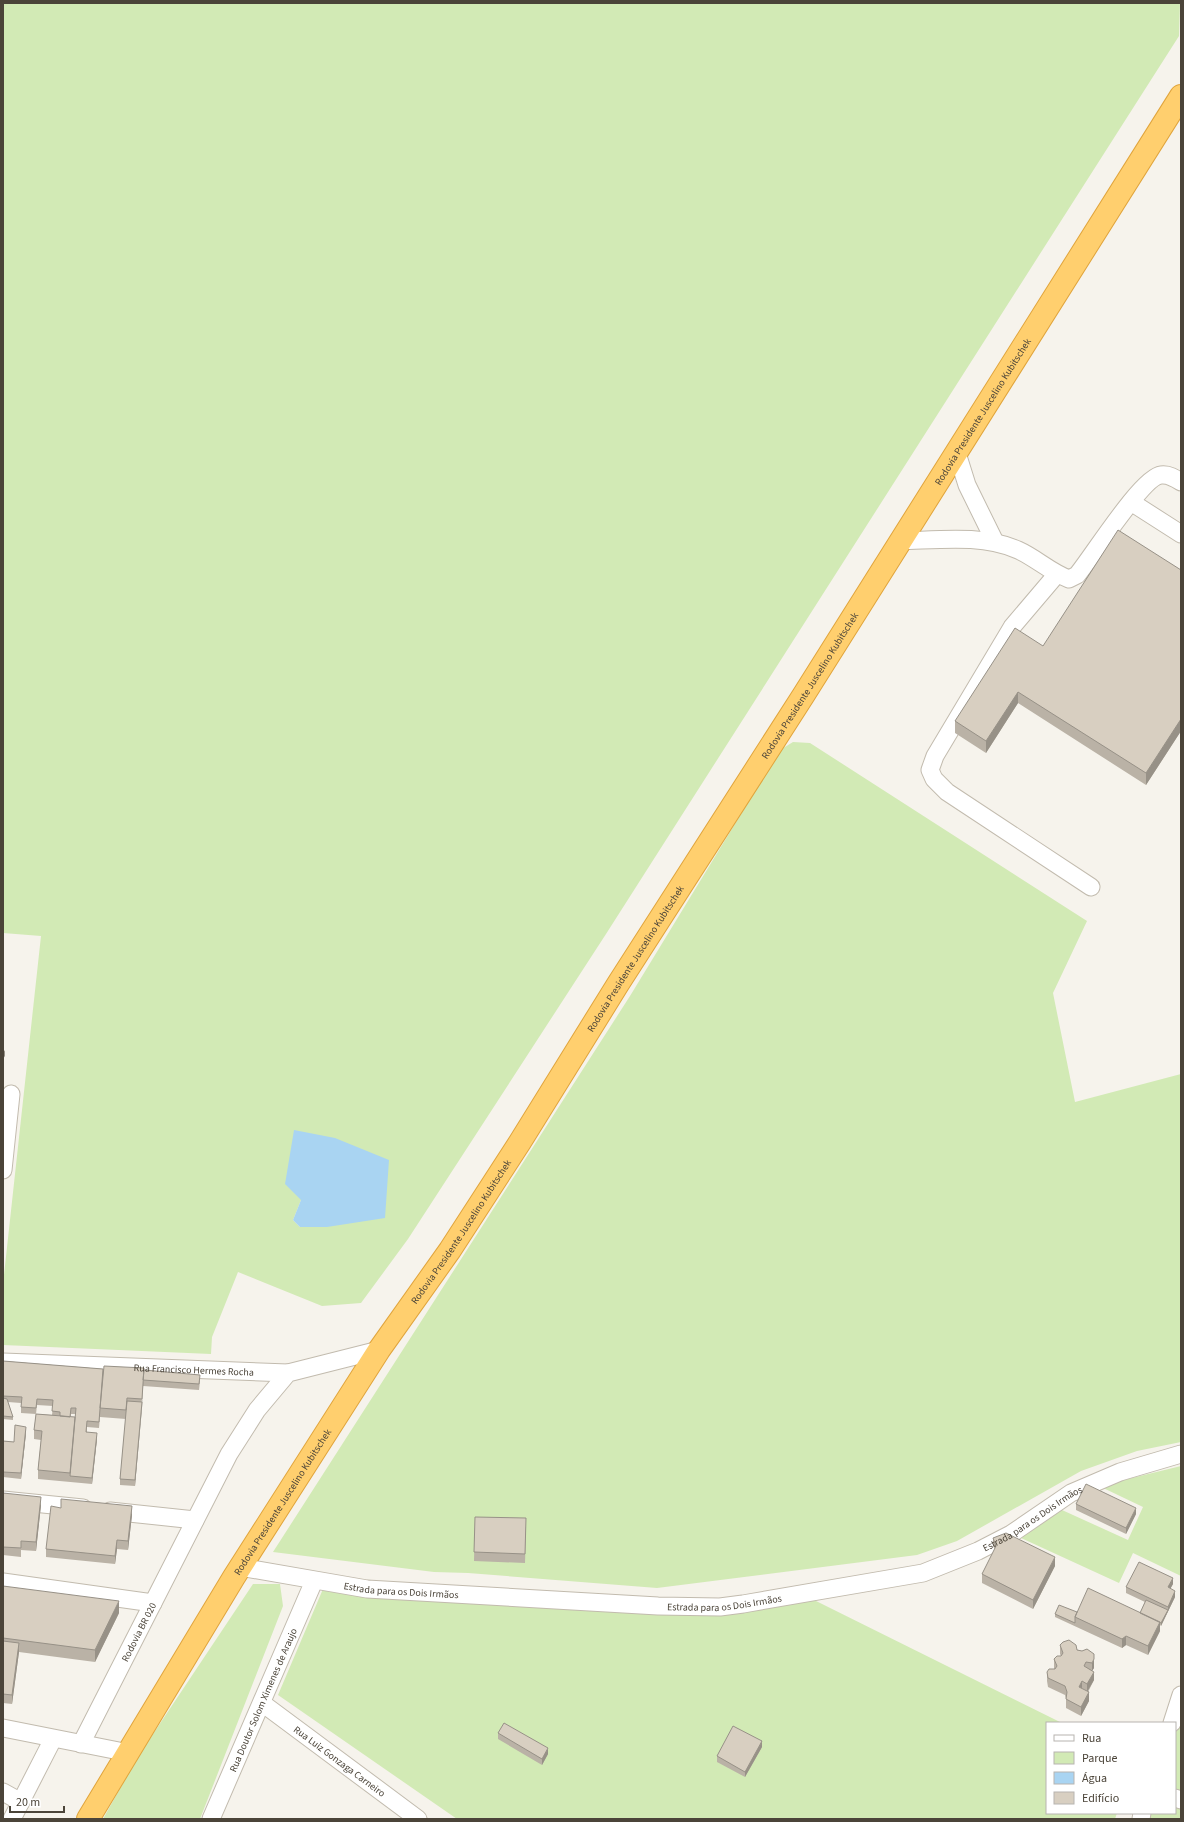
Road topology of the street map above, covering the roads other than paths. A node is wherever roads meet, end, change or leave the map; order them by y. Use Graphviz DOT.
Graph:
graph roads {
  1 [pos="1181,96"];
  2 [pos="956,453"];
  3 [pos="1181,482"];
  4 [pos="1131,502"];
  5 [pos="1181,534"];
  6 [pos="900,541"];
  7 [pos="995,542"];
  8 [pos="1057,574"];
  9 [pos="1091,887"];
  10 [pos="12,1094"];
  11 [pos="3,1170"];
  12 [pos="379,1350"];
  13 [pos="3,1362"];
  14 [pos="288,1373"];
  15 [pos="1181,1454"];
  16 [pos="3,1500"];
  17 [pos="195,1520"];
  18 [pos="240,1567"];
  19 [pos="314,1581"];
  20 [pos="3,1582"];
  21 [pos="153,1603"];
  22 [pos="1181,1694"];
  23 [pos="262,1703"];
  24 [pos="1172,1722"];
  25 [pos="3,1728"];
  26 [pos="53,1739"];
  27 [pos="81,1744"];
  28 [pos="129,1754"];
  29 [pos="3,1792"];
  30 [pos="21,1802"];
  31 [pos="12,1819"];
  32 [pos="88,1819"];
  33 [pos="211,1819"];
  34 [pos="418,1819"];
  1 -- 2 [label="highway, Rodovia Presidente Juscelino Kubitschek"];
  2 -- 6 [label="highway, Rodovia Presidente Juscelino Kubitschek"];
  2 -- 7 [label="street"];
  3 -- 4 [label="street"];
  4 -- 5 [label="street"];
  4 -- 8 [label="street"];
  6 -- 7 [label="street"];
  6 -- 12 [label="highway, Rodovia Presidente Juscelino Kubitschek"];
  7 -- 8 [label="street"];
  8 -- 9 [label="street"];
  10 -- 11 [label="street"];
  12 -- 14 [label="street, Rua Francisco Hermes Rocha"];
  12 -- 18 [label="highway, Rodovia Presidente Juscelino Kubitschek"];
  13 -- 14 [label="street, Rua Francisco Hermes Rocha"];
  14 -- 17 [label="street, Rodovia BR 020"];
  15 -- 19 [label="street, Estrada para os Dois Irmãos"];
  16 -- 17 [label="street"];
  17 -- 21 [label="street, Rodovia BR 020"];
  18 -- 19 [label="street, Estrada para os Dois Irmãos"];
  18 -- 28 [label="highway, Rodovia Presidente Juscelino Kubitschek"];
  19 -- 23 [label="street, Rua Doutor Solom Ximenes de Araujo"];
  20 -- 21 [label="street"];
  21 -- 27 [label="street, Rodovia BR 020"];
  22 -- 24 [label="street"];
  23 -- 33 [label="street, Rua Doutor Solom Ximenes de Araujo"];
  23 -- 34 [label="street, Rua Luiz Gonzaga Carneiro"];
  25 -- 26 [label="street"];
  26 -- 27 [label="street"];
  26 -- 30 [label="street"];
  27 -- 28 [label="street"];
  28 -- 32 [label="highway, Rodovia Presidente Juscelino Kubitschek"];
  29 -- 30 [label="street"];
  30 -- 31 [label="street"];
}
